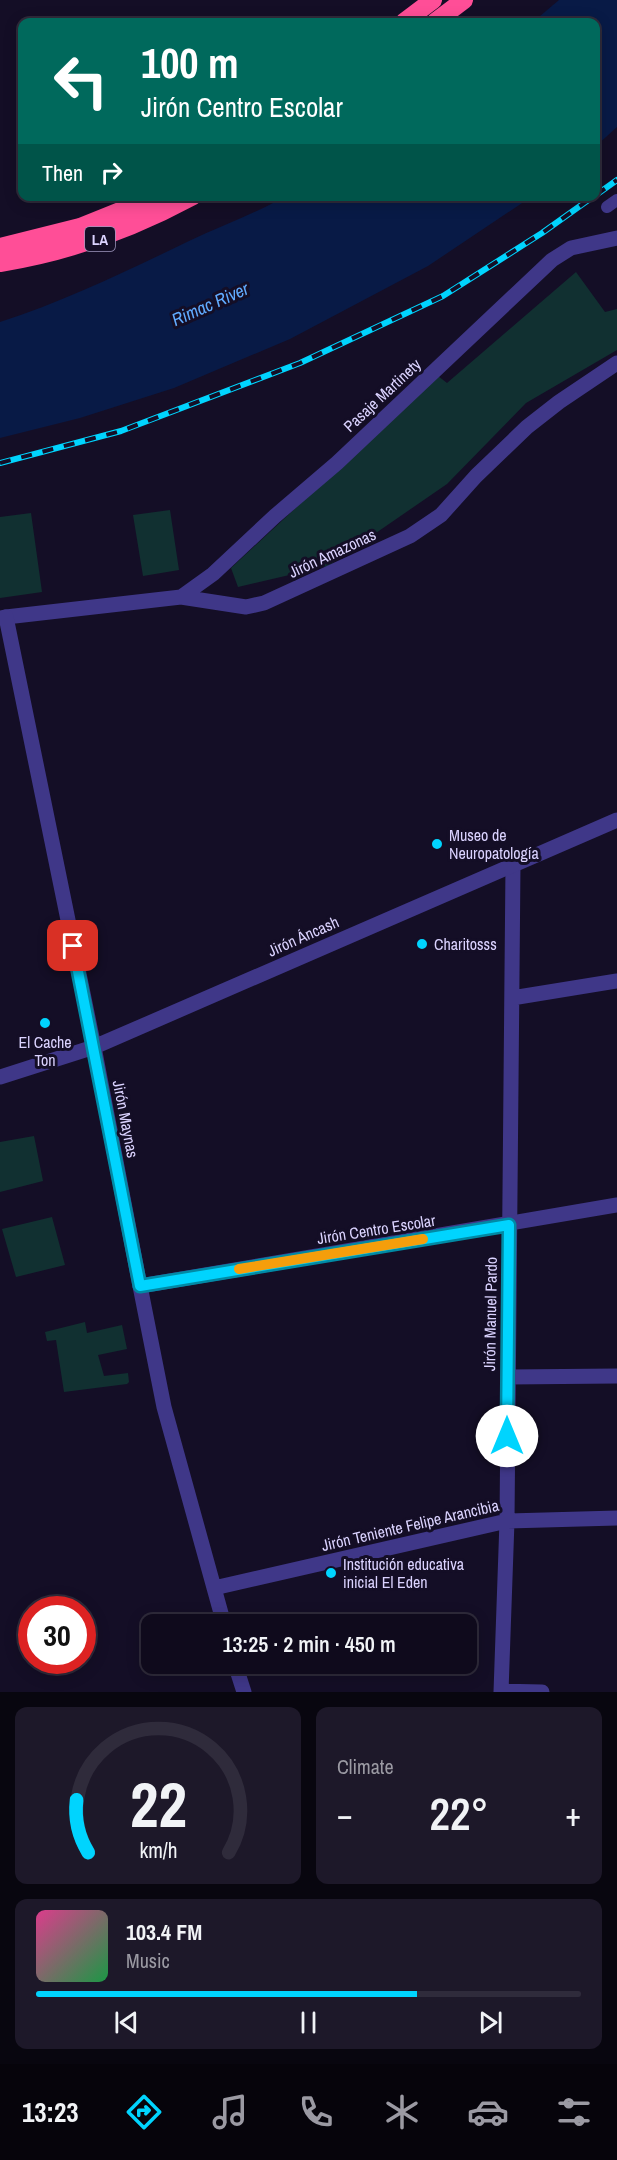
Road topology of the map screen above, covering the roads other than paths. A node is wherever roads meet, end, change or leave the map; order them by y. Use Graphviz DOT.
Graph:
graph roads {
  1 [pos="433,0"];
  2 [pos="464,0"];
  3 [pos="409,18"];
  4 [pos="440,18"];
  5 [pos="145,201"];
  6 [pos="183,201"];
  7 [pos="617,238"];
  8 [pos="0,247"];
  9 [pos="0,263"];
  10 [pos="617,363"];
  11 [pos="181,597"];
  12 [pos="3,618"];
  13 [pos="617,820"];
  14 [pos="513,864"];
  15 [pos="617,981"];
  16 [pos="512,998"];
  17 [pos="94,1047"];
  18 [pos="0,1077"];
  19 [pos="617,1205"];
  20 [pos="509,1225"];
  21 [pos="140,1286"];
  22 [pos="617,1376"];
  23 [pos="508,1377"];
  24 [pos="617,1518"];
  25 [pos="507,1521"];
  26 [pos="214,1588"];
  27 [pos="221,1614"];
  28 [pos="238,1674"];
  29 [pos="501,1691"];
  30 [pos="244,1692"];
  31 [pos="542,1692"];
  1 -- 3 [label="highway"];
  2 -- 4 [label="highway"];
  5 -- 8 [label="highway, LA"];
  6 -- 9 [label="highway, LA"];
  7 -- 11 [label="street, Pasaje Martinety"];
  10 -- 11 [label="street, Jirón Amazonas"];
  11 -- 12 [label="street, Jirón Amazonas"];
  12 -- 17 [label="street, Jirón Maynas"];
  13 -- 14 [label="street, Jirón Áncash"];
  14 -- 16 [label="street, Jirón Manuel Pardo"];
  14 -- 17 [label="street, Jirón Áncash"];
  15 -- 16 [label="street"];
  16 -- 20 [label="street, Jirón Manuel Pardo"];
  17 -- 18 [label="street, Jirón Áncash"];
  17 -- 21 [label="street, Jirón Maynas"];
  19 -- 20 [label="street, Jirón Centro Escolar"];
  20 -- 21 [label="street, Jirón Centro Escolar"];
  20 -- 23 [label="street, Jirón Manuel Pardo"];
  21 -- 26 [label="street, Jirón Maynas"];
  22 -- 23 [label="street"];
  23 -- 25 [label="street, Jirón Manuel Pardo"];
  24 -- 25 [label="street, Jirón Teniente Felipe Arancibia"];
  25 -- 26 [label="street, Jirón Teniente Felipe Arancibia"];
  25 -- 29 [label="street, Jirón Manuel Pardo"];
  26 -- 27 [label="street, Jirón Maynas"];
  28 -- 30 [label="street"];
  29 -- 31 [label="street"];
}
